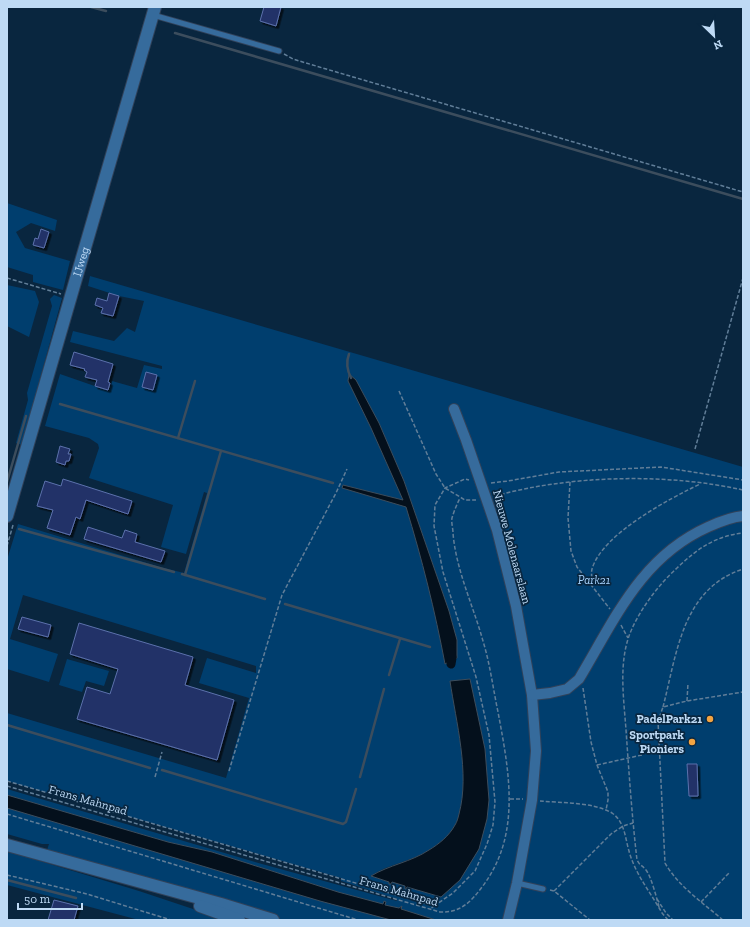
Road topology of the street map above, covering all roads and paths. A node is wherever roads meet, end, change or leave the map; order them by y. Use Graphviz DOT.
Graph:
graph roads {
  1 [pos="154,11"];
  2 [pos="279,51"];
  3 [pos="743,192"];
  4 [pos="7,278"];
  5 [pos="743,278"];
  6 [pos="71,297"];
  7 [pos="399,391"];
  8 [pos="454,409"];
  9 [pos="695,449"];
  10 [pos="347,469"];
  11 [pos="743,480"];
  12 [pos="570,482"];
  13 [pos="481,483"];
  14 [pos="700,484"];
  15 [pos="445,488"];
  16 [pos="743,490"];
  17 [pos="460,498"];
  18 [pos="486,498"];
  19 [pos="7,516"];
  20 [pos="743,516"];
  21 [pos="743,533"];
  22 [pos="743,569"];
  23 [pos="579,679"];
  24 [pos="688,683"];
  25 [pos="743,692"];
  26 [pos="532,695"];
  27 [pos="687,701"];
  28 [pos="663,707"];
  29 [pos="162,752"];
  30 [pos="642,755"];
  31 [pos="628,758"];
  32 [pos="597,765"];
  33 [pos="229,771"];
  34 [pos="155,777"];
  35 [pos="7,781"];
  36 [pos="7,786"];
  37 [pos="510,799"];
  38 [pos="532,800"];
  39 [pos="606,810"];
  40 [pos="7,814"];
  41 [pos="633,823"];
  42 [pos="623,826"];
  43 [pos="7,845"];
  44 [pos="729,873"];
  45 [pos="7,875"];
  46 [pos="122,878"];
  47 [pos="517,883"];
  48 [pos="544,889"];
  49 [pos="554,891"];
  50 [pos="656,897"];
  51 [pos="701,902"];
  52 [pos="434,906"];
  53 [pos="659,907"];
  54 [pos="430,909"];
  55 [pos="171,920"];
  56 [pos="240,920"];
  57 [pos="273,920"];
  58 [pos="358,920"];
  59 [pos="508,920"];
  60 [pos="590,920"];
  61 [pos="668,920"];
  62 [pos="673,920"];
  63 [pos="723,920"];
  1 -- 2 [label="lane"];
  1 -- 6 [label="street, IJweg"];
  2 -- 3 [label="path"];
  4 -- 6 [label="path"];
  5 -- 9 [label="path"];
  6 -- 19 [label="street, IJweg"];
  7 -- 15 [label="path"];
  8 -- 13 [label="street, Nieuwe Molenaarslaan"];
  10 -- 33 [label="path"];
  11 -- 13 [label="path"];
  12 -- 14 [label="path"];
  12 -- 14 [label="path"];
  12 -- 18 [label="path"];
  13 -- 15 [label="path"];
  13 -- 18 [label="street, Nieuwe Molenaarslaan"];
  14 -- 16 [label="path"];
  15 -- 17 [label="path"];
  15 -- 52 [label="path"];
  17 -- 18 [label="path"];
  17 -- 37 [label="path, Frans Mahnpad"];
  18 -- 26 [label="street, Nieuwe Molenaarslaan"];
  20 -- 23 [label="street"];
  21 -- 31 [label="path"];
  22 -- 28 [label="path"];
  23 -- 26 [label="street"];
  23 -- 32 [label="path"];
  24 -- 27 [label="path"];
  25 -- 27 [label="path"];
  26 -- 38 [label="street, Nieuwe Molenaarslaan"];
  27 -- 28 [label="path"];
  28 -- 51 [label="path"];
  29 -- 34 [label="path"];
  30 -- 31 [label="path"];
  31 -- 32 [label="path"];
  31 -- 41 [label="path"];
  32 -- 39 [label="path"];
  35 -- 52 [label="path"];
  36 -- 54 [label="path, Frans Mahnpad"];
  37 -- 38 [label="path"];
  37 -- 54 [label="path, Frans Mahnpad"];
  38 -- 39 [label="path"];
  38 -- 47 [label="street, Nieuwe Molenaarslaan"];
  39 -- 42 [label="path"];
  40 -- 58 [label="path"];
  41 -- 42 [label="path"];
  41 -- 50 [label="path"];
  42 -- 49 [label="path"];
  42 -- 53 [label="path"];
  43 -- 46 [label="street"];
  44 -- 51 [label="path"];
  45 -- 55 [label="path"];
  46 -- 56 [label="street"];
  46 -- 57 [label="street"];
  47 -- 48 [label="lane"];
  47 -- 59 [label="street, Nieuwe Molenaarslaan"];
  48 -- 49 [label="path"];
  49 -- 60 [label="path"];
  50 -- 53 [label="path"];
  50 -- 62 [label="path"];
  51 -- 63 [label="path"];
  52 -- 54 [label="path"];
  53 -- 61 [label="path"];
}
